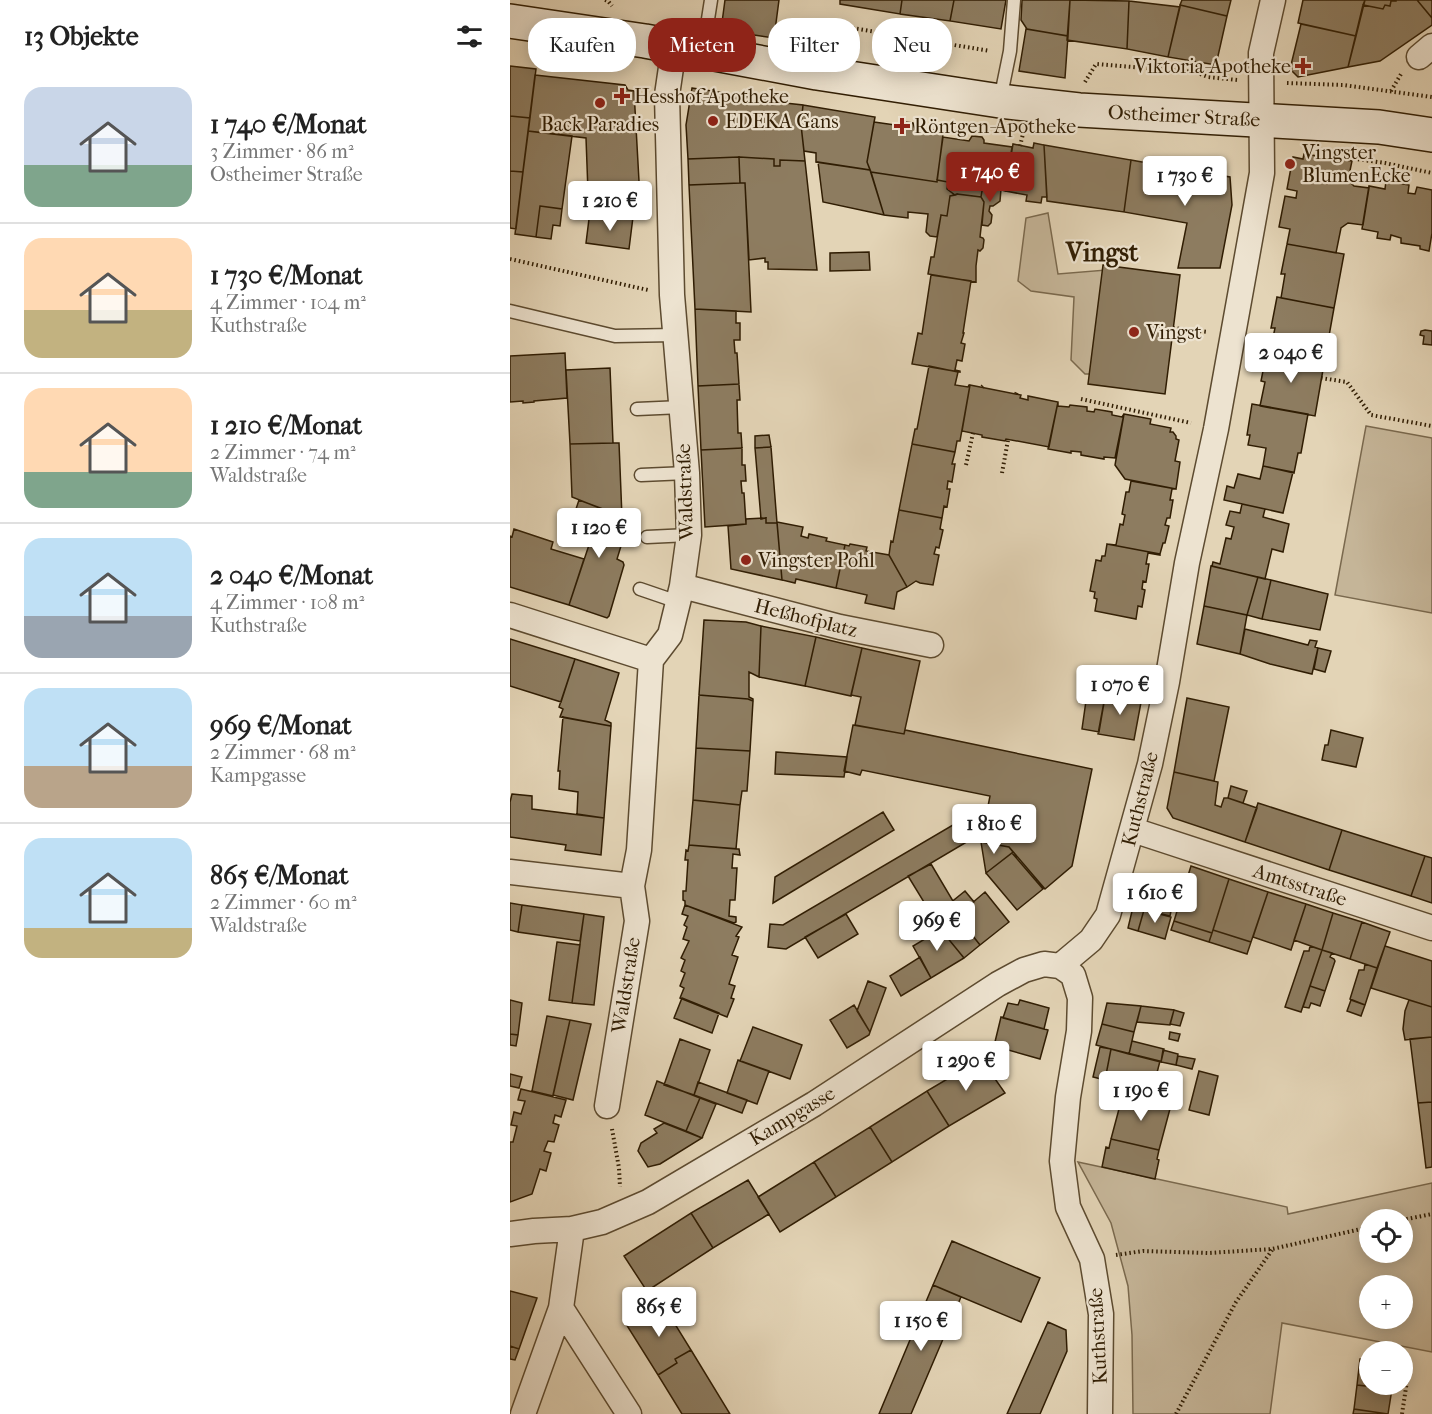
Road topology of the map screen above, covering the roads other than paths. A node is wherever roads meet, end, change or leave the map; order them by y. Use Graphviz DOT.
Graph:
graph roads {
  1 [pos="711,0"];
  2 [pos="1014,0"];
  3 [pos="1273,0"];
  4 [pos="703,18"];
  5 [pos="510,21"];
  6 [pos="648,42"];
  7 [pos="756,62"];
  8 [pos="678,72"];
  9 [pos="1000,101"];
  10 [pos="1262,120"];
  11 [pos="1432,135"];
  12 [pos="510,311"];
  13 [pos="676,334"];
  14 [pos="682,407"];
  15 [pos="637,409"];
  16 [pos="687,473"];
  17 [pos="641,475"];
  18 [pos="689,535"];
  19 [pos="647,537"];
  20 [pos="640,589"];
  21 [pos="680,594"];
  22 [pos="510,615"];
  23 [pos="932,645"];
  24 [pos="651,660"];
  25 [pos="1133,830"];
  26 [pos="510,872"];
  27 [pos="632,886"];
  28 [pos="1432,928"];
  29 [pos="1060,966"];
  30 [pos="608,1106"];
  31 [pos="572,1229"];
  32 [pos="510,1234"];
  33 [pos="561,1308"];
  34 [pos="523,1414"];
  35 [pos="628,1414"];
  36 [pos="1100,1414"];
  1 -- 4 [label="lane"];
  2 -- 9 [label="lane"];
  3 -- 10 [label="street, Kuthstraße"];
  5 -- 6 [label="main road, Ostheimer Straße"];
  7 -- 9 [label="main road, Ostheimer Straße"];
  8 -- 13 [label="street, Waldstraße"];
  9 -- 10 [label="main road, Ostheimer Straße"];
  10 -- 11 [label="main road, Ostheimer Straße"];
  10 -- 25 [label="street, Kuthstraße"];
  12 -- 13 [label="lane"];
  13 -- 14 [label="street, Waldstraße"];
  14 -- 15 [label="lane"];
  14 -- 16 [label="street, Waldstraße"];
  16 -- 17 [label="lane"];
  16 -- 18 [label="street, Waldstraße"];
  18 -- 19 [label="lane"];
  18 -- 21 [label="street, Waldstraße"];
  20 -- 21 [label="lane"];
  21 -- 23 [label="street, Heßhofplatz"];
  21 -- 24 [label="street, Waldstraße"];
  22 -- 24 [label="street"];
  24 -- 27 [label="street, Waldstraße"];
  25 -- 28 [label="street, Amtsstraße"];
  25 -- 29 [label="street, Kuthstraße"];
  26 -- 27 [label="street"];
  27 -- 30 [label="street, Waldstraße"];
  29 -- 31 [label="street, Kampgasse"];
  29 -- 36 [label="street, Kuthstraße"];
  31 -- 32 [label="street, Kampgasse"];
  31 -- 33 [label="street"];
  33 -- 34 [label="street"];
  33 -- 35 [label="street"];
}
